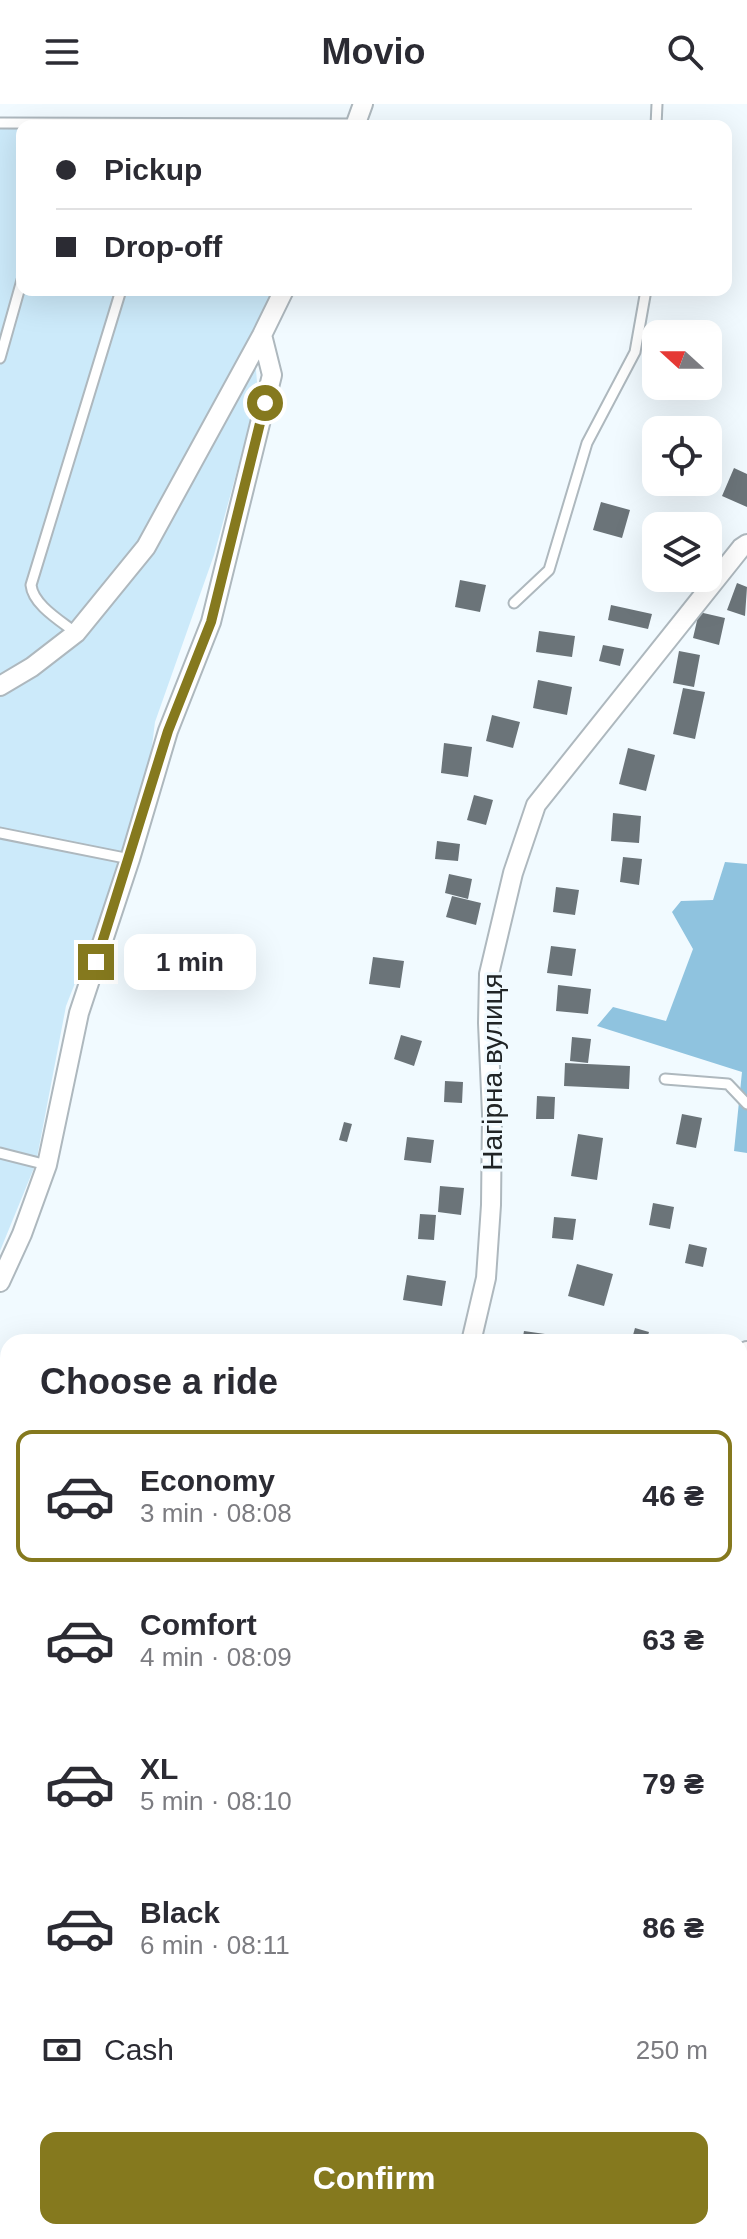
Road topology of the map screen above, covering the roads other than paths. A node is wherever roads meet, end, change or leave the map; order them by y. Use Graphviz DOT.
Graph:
graph roads {
  1 [pos="17,296"];
  2 [pos="119,296"];
  3 [pos="281,296"];
  4 [pos="645,296"];
  5 [pos="262,335"];
  6 [pos="0,358"];
  7 [pos="747,544"];
  8 [pos="514,603"];
  9 [pos="76,633"];
  10 [pos="0,686"];
  11 [pos="0,833"];
  12 [pos="130,859"];
  13 [pos="665,1079"];
  14 [pos="747,1104"];
  15 [pos="0,1153"];
  16 [pos="47,1165"];
  17 [pos="0,1282"];
  18 [pos="473,1334"];
  1 -- 6 [label="lane"];
  2 -- 9 [label="lane"];
  3 -- 5 [label="street"];
  4 -- 8 [label="lane"];
  5 -- 9 [label="street"];
  5 -- 12 [label="street"];
  7 -- 18 [label="street, Нагірна вулиця"];
  9 -- 10 [label="street"];
  11 -- 12 [label="lane"];
  12 -- 16 [label="street"];
  13 -- 14 [label="lane"];
  15 -- 16 [label="lane"];
  16 -- 17 [label="street"];
}
